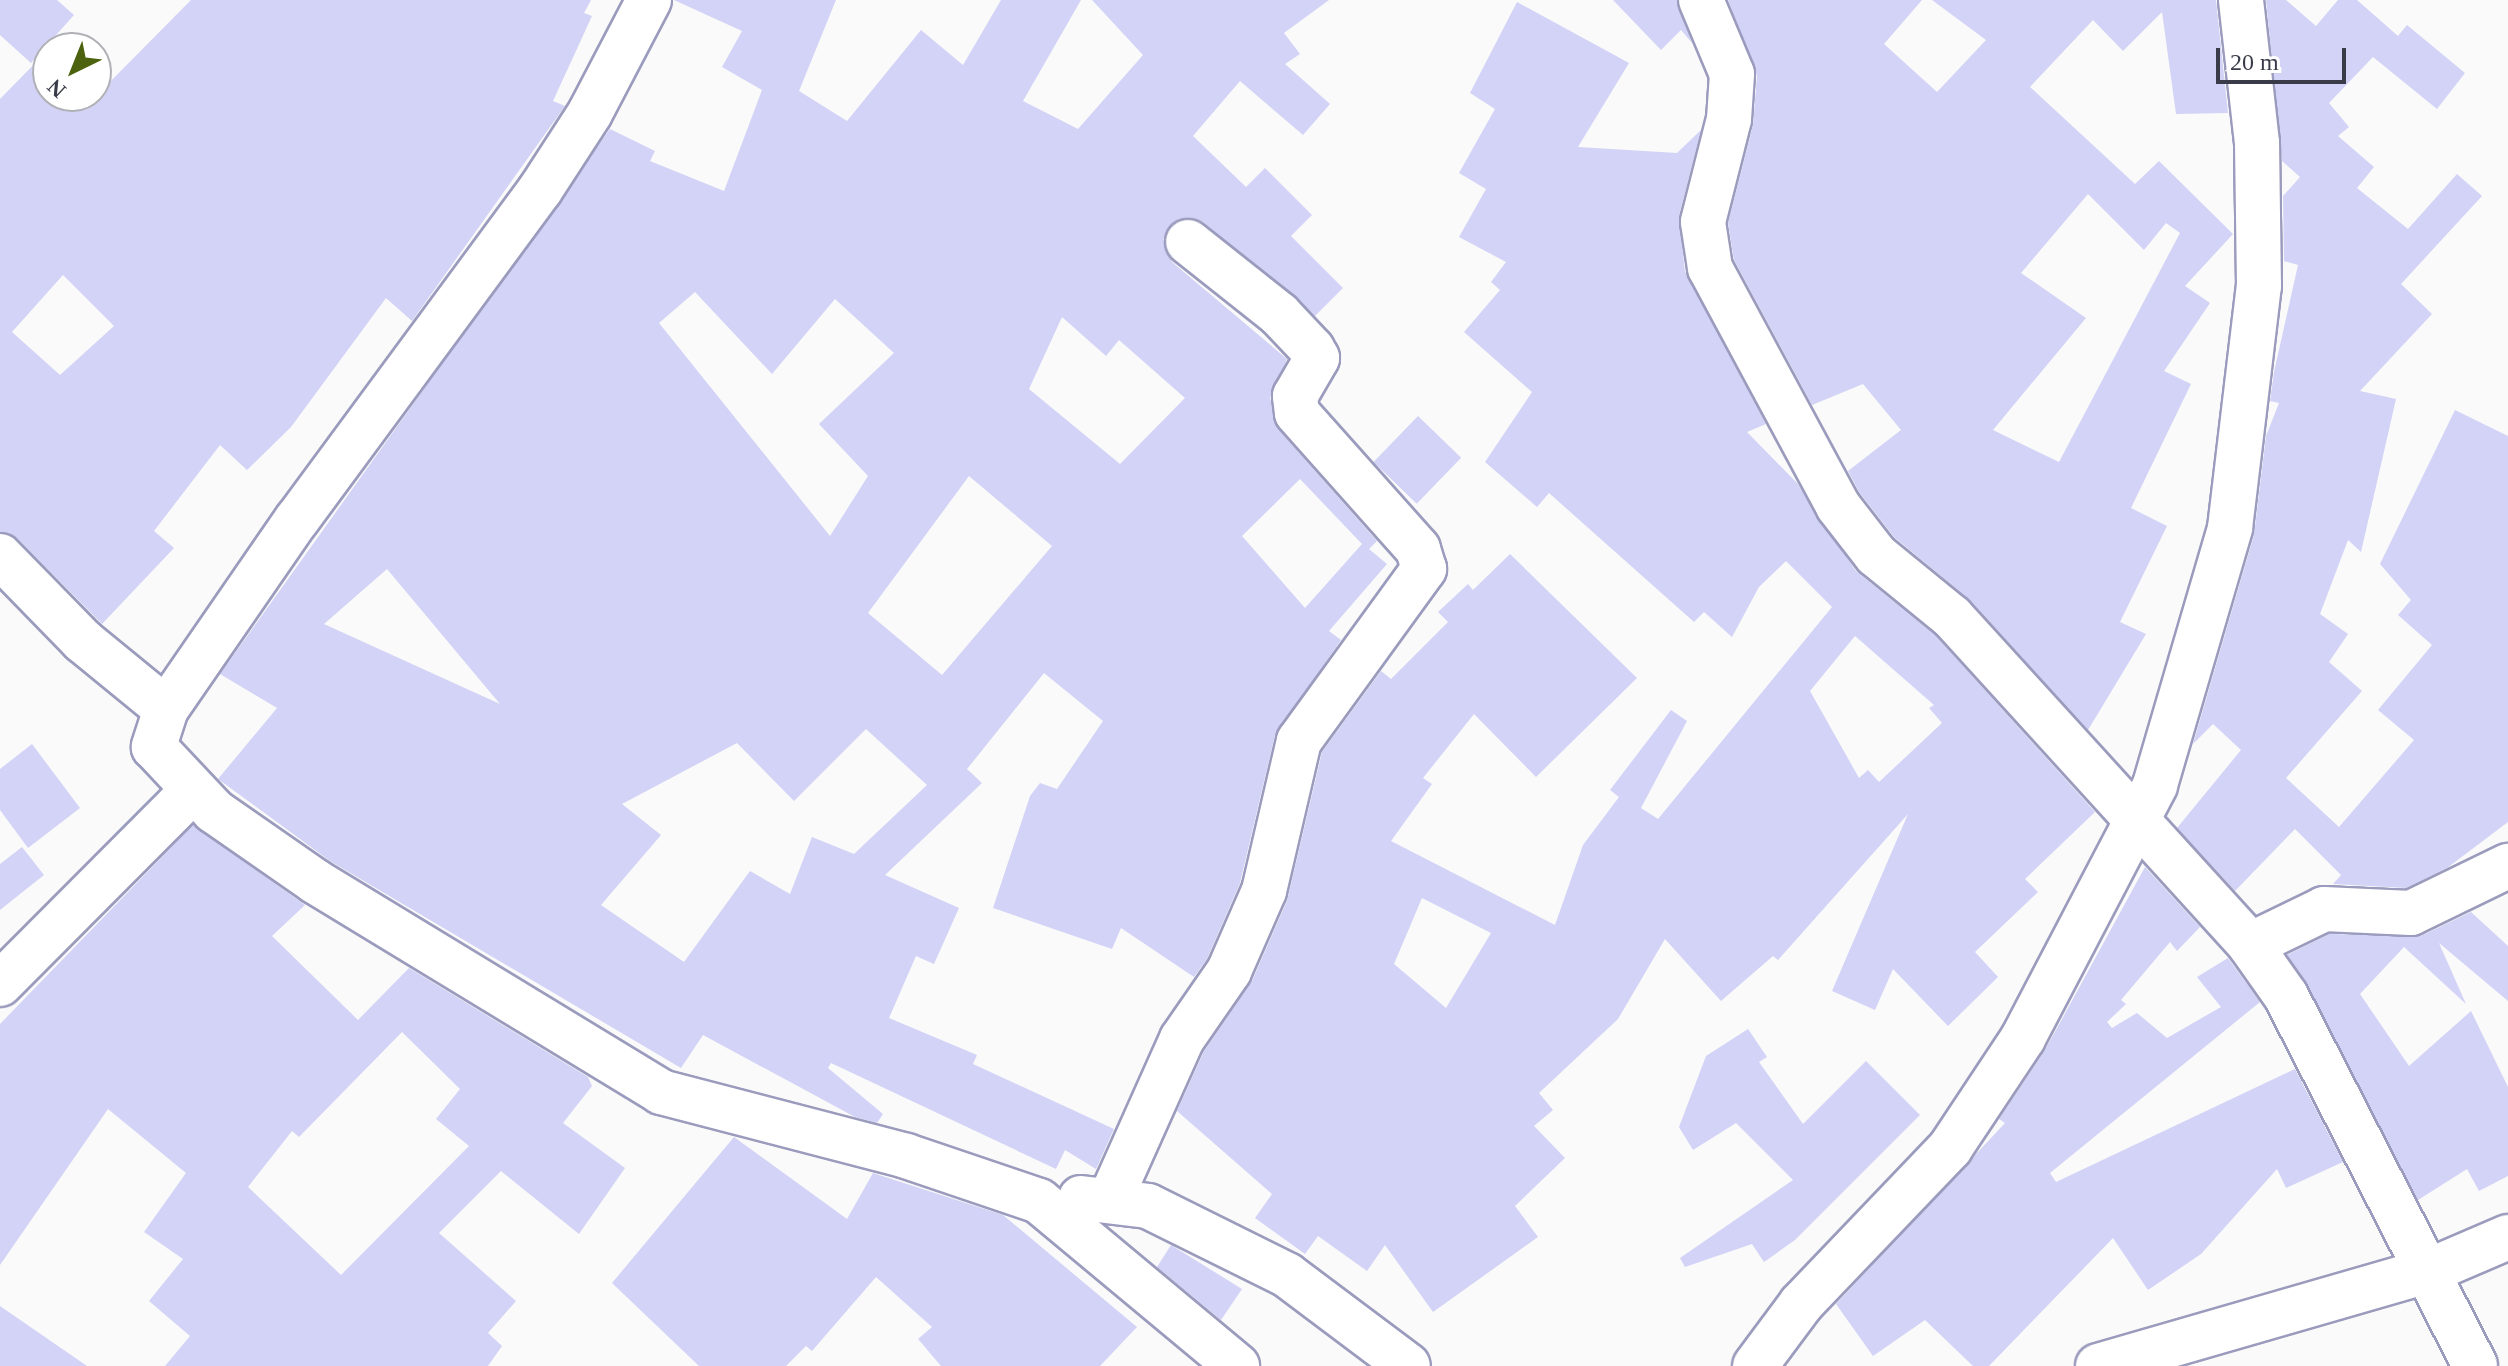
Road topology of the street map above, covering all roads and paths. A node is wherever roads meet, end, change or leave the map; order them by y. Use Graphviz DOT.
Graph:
graph roads {
  1 [pos="649,0"];
  2 [pos="1701,0"];
  3 [pos="2241,0"];
  4 [pos="1188,242"];
  5 [pos="0,556"];
  6 [pos="166,709"];
  7 [pos="192,791"];
  8 [pos="2136,824"];
  9 [pos="2508,866"];
  10 [pos="2250,945"];
  11 [pos="0,984"];
  12 [pos="1110,1200"];
  13 [pos="1039,1201"];
  14 [pos="2508,1237"];
  15 [pos="2431,1270"];
  16 [pos="1237,1366"];
  17 [pos="1408,1366"];
  18 [pos="1755,1366"];
  19 [pos="2098,1366"];
  20 [pos="2475,1366"];
  1 -- 6 [label="street"];
  2 -- 8 [label="street"];
  3 -- 8 [label="street"];
  4 -- 12 [label="street"];
  5 -- 6 [label="street"];
  6 -- 7 [label="street"];
  7 -- 11 [label="street"];
  7 -- 13 [label="street"];
  8 -- 10 [label="street"];
  8 -- 18 [label="street"];
  9 -- 10 [label="street"];
  10 -- 15 [label="street"];
  12 -- 13 [label="street"];
  12 -- 17 [label="street"];
  13 -- 16 [label="street"];
  14 -- 15 [label="street"];
  15 -- 19 [label="street"];
  15 -- 20 [label="street"];
}
